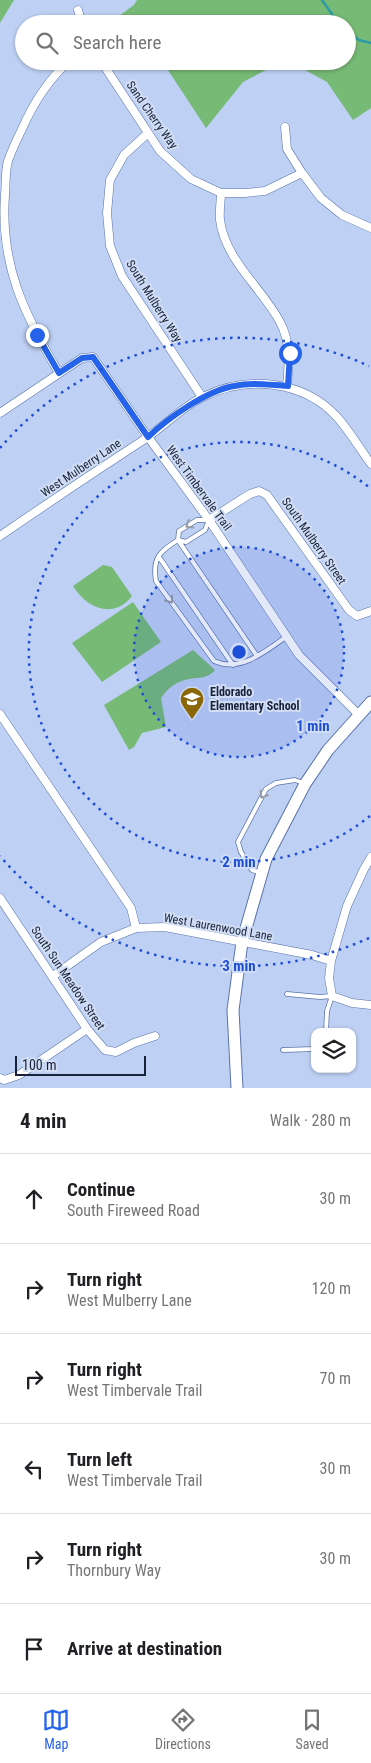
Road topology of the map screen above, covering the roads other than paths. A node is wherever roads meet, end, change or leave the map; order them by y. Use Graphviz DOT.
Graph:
graph roads {
  1 [pos="78,10"];
  2 [pos="79,15"];
  3 [pos="59,70"];
  4 [pos="107,70"];
  5 [pos="285,127"];
  6 [pos="148,133"];
  7 [pos="4,162"];
  8 [pos="302,173"];
  9 [pos="221,193"];
  10 [pos="371,228"];
  11 [pos="0,264"];
  12 [pos="9,264"];
  13 [pos="59,373"];
  14 [pos="288,386"];
  15 [pos="202,397"];
  16 [pos="0,413"];
  17 [pos="148,437"];
  18 [pos="371,464"];
  19 [pos="209,520"];
  20 [pos="0,536"];
  21 [pos="178,540"];
  22 [pos="159,557"];
  23 [pos="371,611"];
  24 [pos="287,636"];
  25 [pos="257,656"];
  26 [pos="233,665"];
  27 [pos="371,702"];
  28 [pos="0,714"];
  29 [pos="359,714"];
  30 [pos="305,784"];
  31 [pos="371,856"];
  32 [pos="262,873"];
  33 [pos="0,898"];
  34 [pos="136,928"];
  35 [pos="242,942"];
  36 [pos="331,961"];
  37 [pos="53,976"];
  38 [pos="287,994"];
  39 [pos="332,996"];
  40 [pos="371,1005"];
  41 [pos="326,1028"];
  42 [pos="87,1029"];
  43 [pos="155,1036"];
  44 [pos="311,1049"];
  45 [pos="283,1050"];
  46 [pos="0,1078"];
  47 [pos="237,1088"];
  1 -- 2 [label="street"];
  3 -- 7 [label="street"];
  4 -- 6 [label="street, Sand Cherry Way"];
  5 -- 8 [label="street"];
  6 -- 9 [label="street, Sand Cherry Way"];
  6 -- 15 [label="street, South Mulberry Way"];
  7 -- 12 [label="street"];
  8 -- 9 [label="street, Sand Cherry Way"];
  8 -- 10 [label="street"];
  9 -- 14 [label="street"];
  11 -- 12 [label="street"];
  12 -- 13 [label="street"];
  13 -- 16 [label="street, West Timbervale Trail"];
  13 -- 17 [label="street, West Timbervale Trail"];
  14 -- 15 [label="street, West Mulberry Lane"];
  14 -- 18 [label="street, West Mulberry Lane"];
  15 -- 17 [label="street, West Mulberry Lane"];
  17 -- 19 [label="street, West Timbervale Trail"];
  17 -- 20 [label="street, West Mulberry Lane"];
  19 -- 21 [label="lane"];
  19 -- 21 [label="lane, one-way"];
  19 -- 23 [label="street, South Mulberry Street"];
  19 -- 24 [label="street, West Timbervale Trail"];
  21 -- 22 [label="lane"];
  21 -- 25 [label="lane"];
  22 -- 26 [label="lane"];
  22 -- 26 [label="lane, one-way"];
  24 -- 25 [label="lane"];
  24 -- 29 [label="street, West Timbervale Trail"];
  25 -- 26 [label="lane"];
  27 -- 29 [label="street"];
  28 -- 34 [label="street"];
  29 -- 30 [label="street"];
  30 -- 32 [label="street"];
  30 -- 32 [label="lane, one-way"];
  31 -- 36 [label="street"];
  32 -- 35 [label="street"];
  33 -- 37 [label="street, South Sun Meadow Street"];
  34 -- 35 [label="street, West Laurenwood Lane"];
  34 -- 37 [label="street, West Laurenwood Lane"];
  35 -- 36 [label="street, West Laurenwood Lane"];
  35 -- 47 [label="street"];
  36 -- 39 [label="street"];
  37 -- 42 [label="street, South Sun Meadow Street"];
  38 -- 39 [label="lane"];
  39 -- 40 [label="street"];
  39 -- 41 [label="lane"];
  42 -- 43 [label="street, South Sun Meadow Street"];
  42 -- 46 [label="street"];
  44 -- 45 [label="lane"];
}
